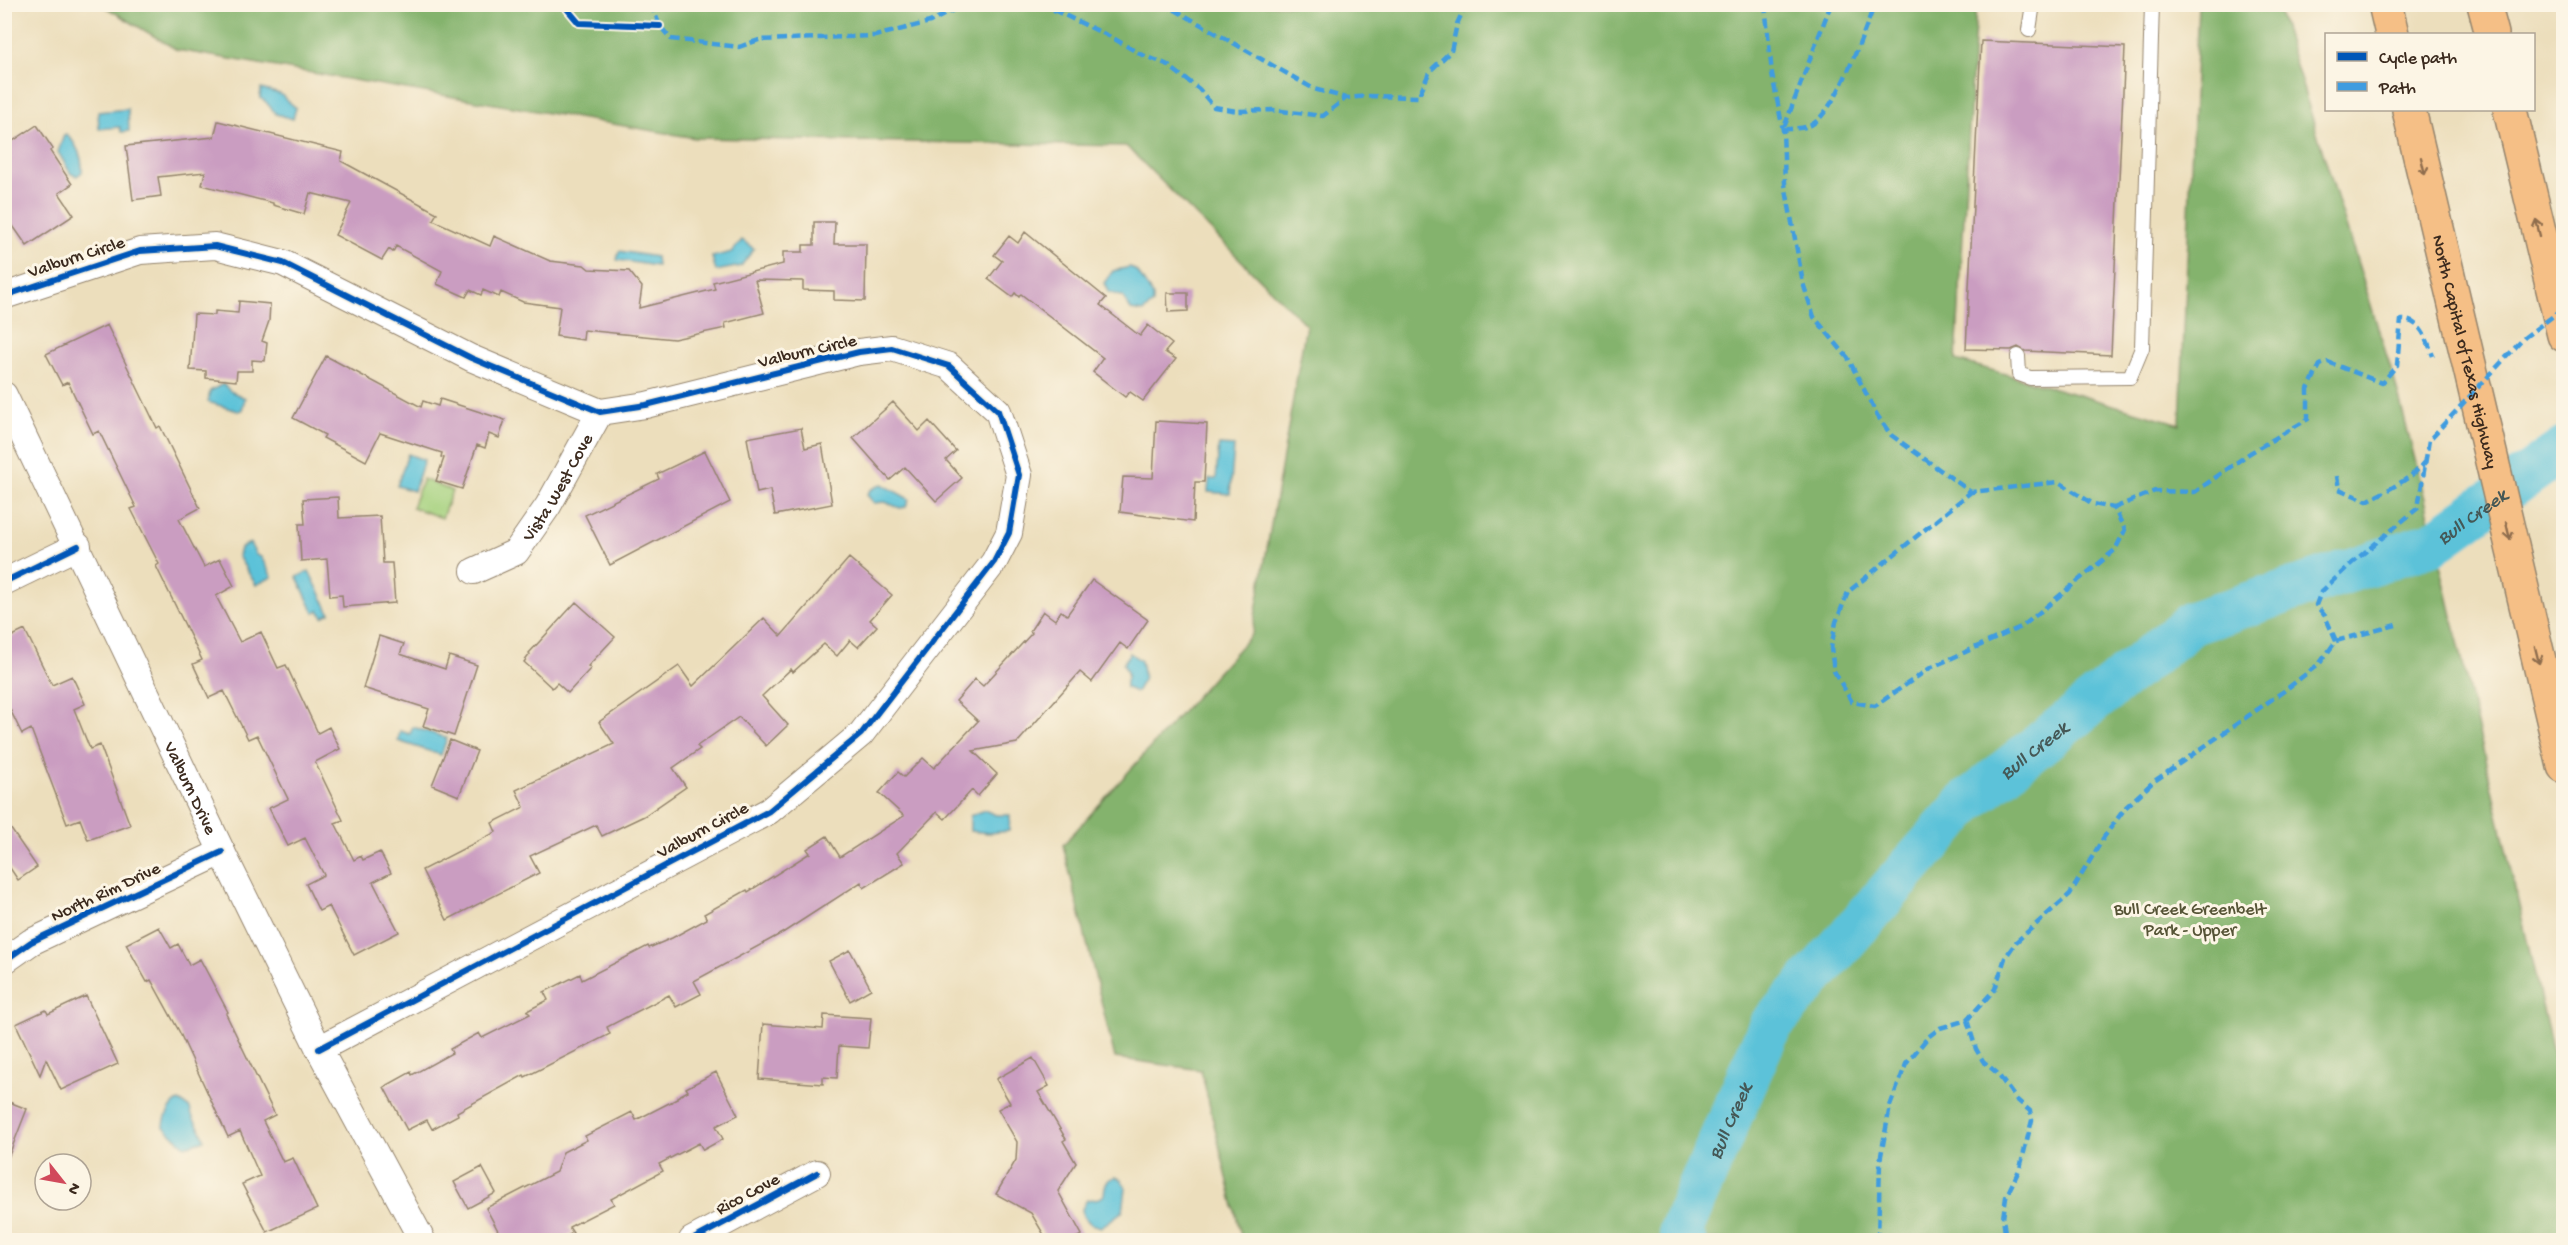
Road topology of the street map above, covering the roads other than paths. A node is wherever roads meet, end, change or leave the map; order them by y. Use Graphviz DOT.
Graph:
graph roads {
  1 [pos="2033,4"];
  2 [pos="2152,4"];
  3 [pos="2385,4"];
  4 [pos="2484,4"];
  5 [pos="2029,30"];
  6 [pos="2392,33"];
  7 [pos="2492,33"];
  8 [pos="2409,111"];
  9 [pos="2510,111"];
  10 [pos="4,296"];
  11 [pos="2564,335"];
  12 [pos="2018,356"];
  13 [pos="4,395"];
  14 [pos="600,412"];
  15 [pos="78,546"];
  16 [pos="474,571"];
  17 [pos="4,582"];
  18 [pos="2564,766"];
  19 [pos="222,852"];
  20 [pos="4,961"];
  21 [pos="319,1049"];
  22 [pos="817,1173"];
  23 [pos="422,1240"];
  24 [pos="692,1240"];
  1 -- 5 [label="lane"];
  2 -- 12 [label="lane"];
  3 -- 6 [label="highway"];
  4 -- 7 [label="highway"];
  8 -- 18 [label="highway, North Capital of Texas Highway, one-way"];
  11 -- 9 [label="highway, one-way"];
  10 -- 14 [label="street, Valburn Circle"];
  13 -- 15 [label="street, Valburn Drive"];
  14 -- 16 [label="street, Vista West Cove"];
  14 -- 21 [label="street, Valburn Circle"];
  15 -- 17 [label="street"];
  15 -- 19 [label="street, Valburn Drive"];
  19 -- 20 [label="street, North Rim Drive"];
  19 -- 21 [label="street, Valburn Drive"];
  21 -- 23 [label="street, Valburn Drive"];
  22 -- 24 [label="street, Rico Cove"];
}
